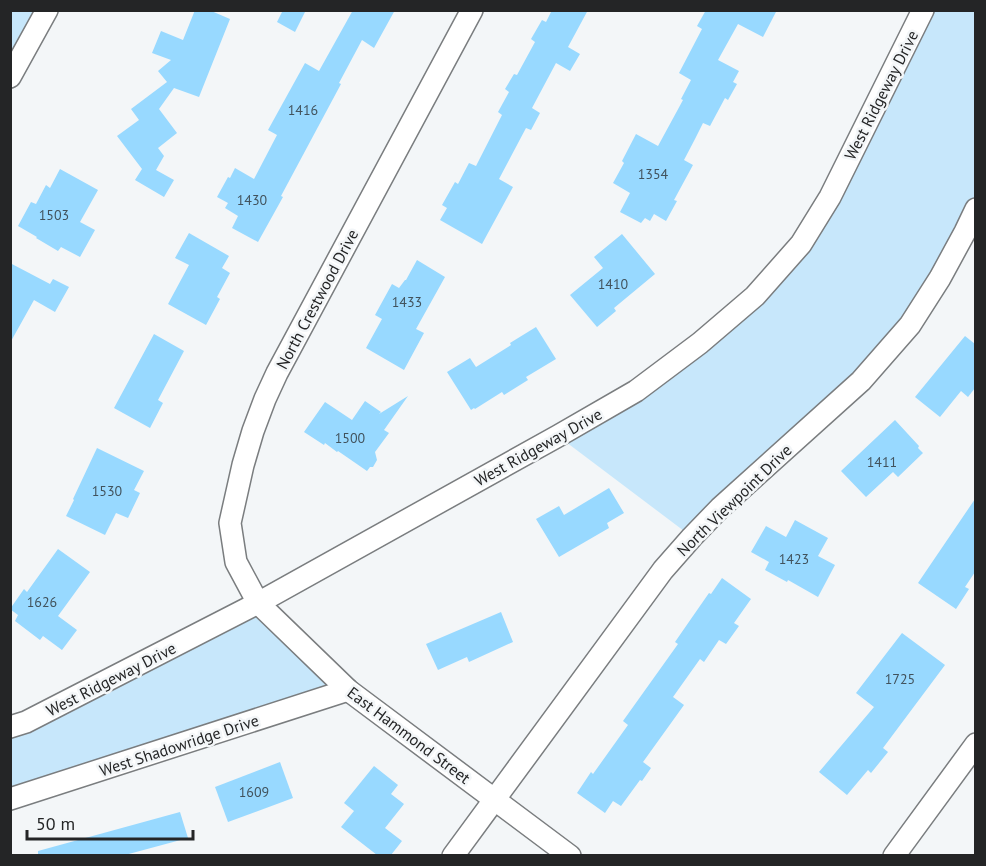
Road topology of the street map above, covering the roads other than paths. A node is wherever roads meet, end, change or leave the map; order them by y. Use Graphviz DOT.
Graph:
graph roads {
  1 [pos="47,10"];
  2 [pos="472,10"];
  3 [pos="923,10"];
  4 [pos="10,77"];
  5 [pos="975,209"];
  6 [pos="258,603"];
  7 [pos="348,690"];
  8 [pos="10,727"];
  9 [pos="975,744"];
  10 [pos="10,799"];
  11 [pos="494,800"];
  12 [pos="453,855"];
  13 [pos="570,855"];
  14 [pos="894,855"];
  1 -- 4 [label="street"];
  2 -- 6 [label="street, North Crestwood Drive"];
  3 -- 6 [label="street, West Ridgeway Drive"];
  5 -- 11 [label="street, North Viewpoint Drive"];
  6 -- 7 [label="street, East Hammond Street"];
  6 -- 8 [label="street, West Ridgeway Drive"];
  7 -- 10 [label="street, West Shadowridge Drive"];
  7 -- 11 [label="street, East Hammond Street"];
  9 -- 14 [label="street"];
  11 -- 12 [label="street, North Viewpoint Drive"];
  11 -- 13 [label="street, East Hammond Street"];
}
